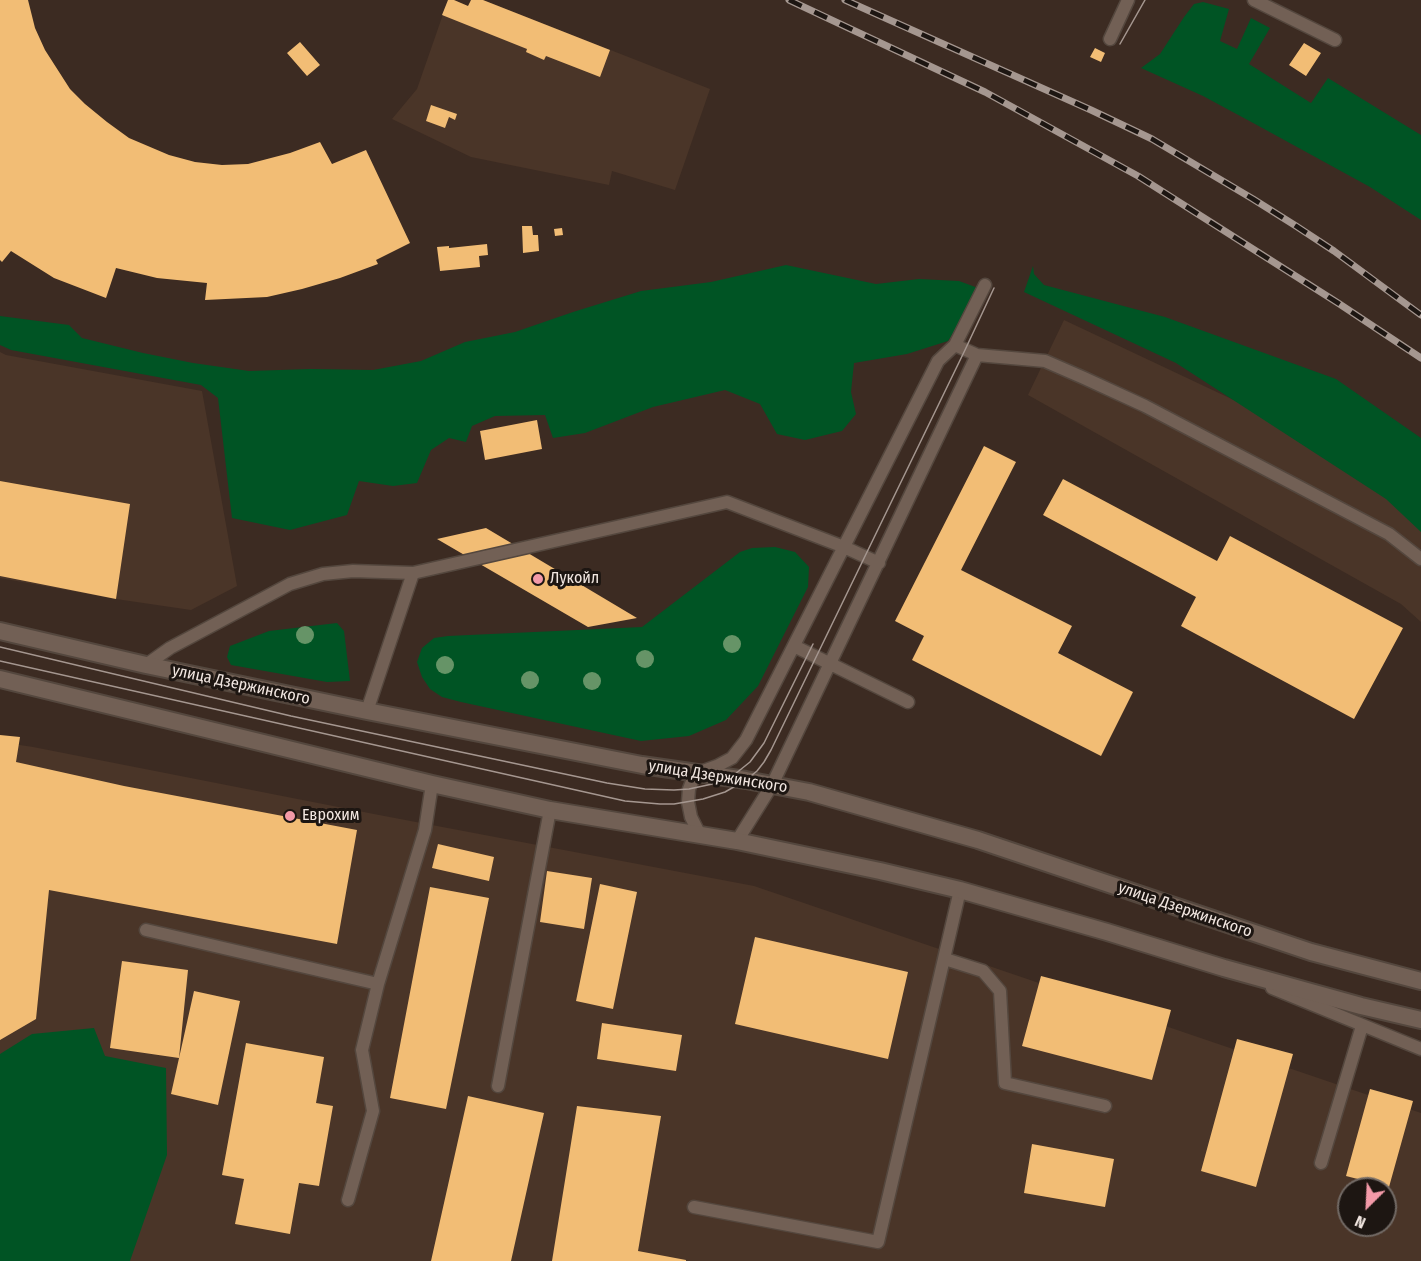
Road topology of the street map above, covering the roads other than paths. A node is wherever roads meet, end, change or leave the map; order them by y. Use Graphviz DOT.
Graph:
graph roads {
  1 [pos="1128,0"];
  2 [pos="1254,0"];
  3 [pos="1110,39"];
  4 [pos="1335,40"];
  5 [pos="985,285"];
  6 [pos="955,345"];
  7 [pos="977,355"];
  8 [pos="844,547"];
  9 [pos="1421,558"];
  10 [pos="879,563"];
  11 [pos="413,573"];
  12 [pos="0,631"];
  13 [pos="794,646"];
  14 [pos="831,664"];
  15 [pos="146,665"];
  16 [pos="0,679"];
  17 [pos="908,702"];
  18 [pos="367,711"];
  19 [pos="695,774"];
  20 [pos="432,784"];
  21 [pos="772,785"];
  22 [pos="550,810"];
  23 [pos="700,835"];
  24 [pos="737,841"];
  25 [pos="960,890"];
  26 [pos="146,930"];
  27 [pos="945,959"];
  28 [pos="1224,968"];
  29 [pos="1421,981"];
  30 [pos="378,984"];
  31 [pos="1421,1020"];
  32 [pos="1362,1026"];
  33 [pos="1421,1049"];
  34 [pos="498,1086"];
  35 [pos="1105,1106"];
  36 [pos="1322,1163"];
  37 [pos="348,1200"];
  38 [pos="694,1207"];
  1 -- 3 [label="lane"];
  2 -- 4 [label="lane"];
  5 -- 6 [label="lane"];
  6 -- 7 [label="lane"];
  6 -- 8 [label="lane"];
  7 -- 9 [label="lane"];
  7 -- 10 [label="lane"];
  8 -- 10 [label="lane"];
  8 -- 11 [label="lane"];
  8 -- 13 [label="lane"];
  10 -- 14 [label="lane"];
  11 -- 15 [label="lane"];
  11 -- 18 [label="lane"];
  12 -- 15 [label="main road, улица Дзержинского"];
  13 -- 14 [label="lane"];
  13 -- 19 [label="lane"];
  14 -- 17 [label="lane"];
  14 -- 21 [label="lane"];
  15 -- 18 [label="main road, улица Дзержинского"];
  16 -- 20 [label="main road"];
  18 -- 19 [label="main road, улица Дзержинского"];
  19 -- 21 [label="main road, улица Дзержинского"];
  19 -- 23 [label="lane"];
  20 -- 22 [label="main road"];
  20 -- 30 [label="lane"];
  21 -- 24 [label="lane"];
  21 -- 29 [label="main road, улица Дзержинского"];
  22 -- 23 [label="main road"];
  22 -- 34 [label="lane"];
  23 -- 24 [label="main road"];
  24 -- 25 [label="main road"];
  25 -- 27 [label="lane"];
  25 -- 28 [label="main road"];
  26 -- 30 [label="lane"];
  27 -- 35 [label="lane"];
  27 -- 38 [label="lane"];
  28 -- 31 [label="main road"];
  28 -- 32 [label="lane"];
  30 -- 37 [label="lane"];
  32 -- 33 [label="lane"];
  32 -- 36 [label="lane"];
}
